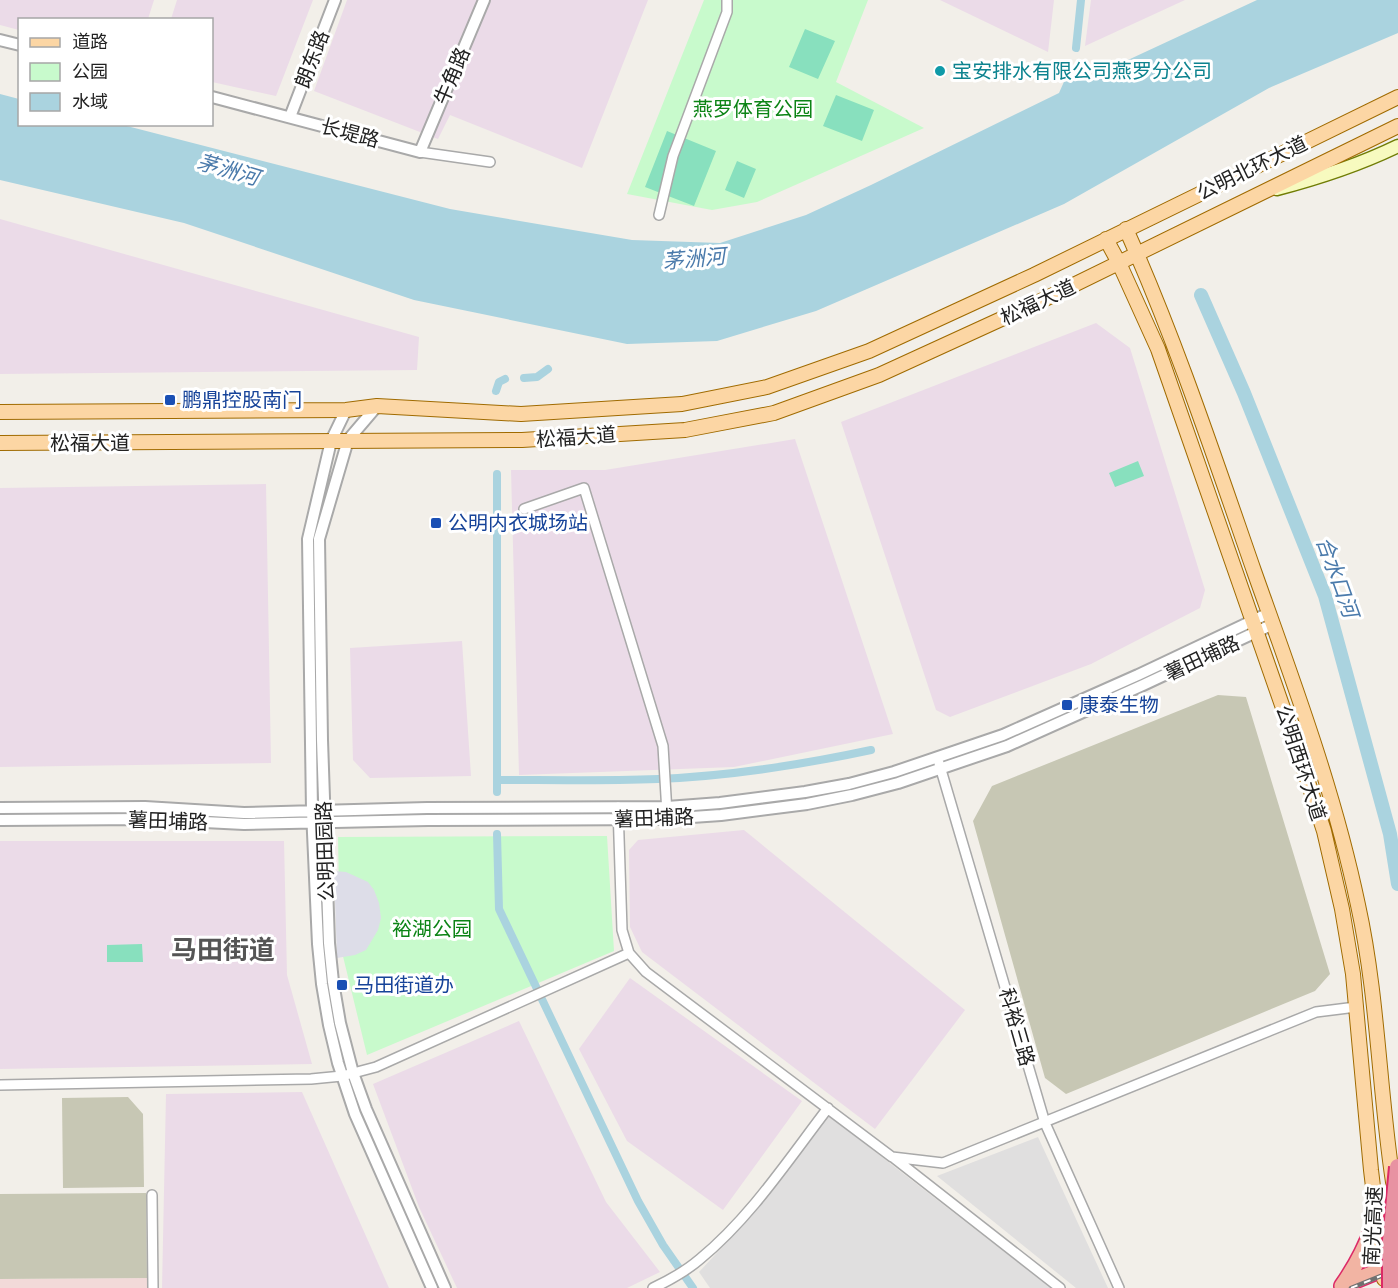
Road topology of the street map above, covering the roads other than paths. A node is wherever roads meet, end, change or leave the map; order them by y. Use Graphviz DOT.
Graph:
graph roads {
  1 [pos="335,0"];
  2 [pos="484,0"];
  3 [pos="727,0"];
  4 [pos="0,40"];
  5 [pos="18,44"];
  6 [pos="213,97"];
  7 [pos="1398,97"];
  8 [pos="290,117"];
  9 [pos="1398,126"];
  10 [pos="1398,146"];
  11 [pos="420,152"];
  12 [pos="490,162"];
  13 [pos="1256,195"];
  14 [pos="659,215"];
  15 [pos="1126,230"];
  16 [pos="1106,239"];
  17 [pos="1137,254"];
  18 [pos="1119,263"];
  19 [pos="377,406"];
  20 [pos="346,410"];
  21 [pos="0,412"];
  22 [pos="348,440"];
  23 [pos="331,441"];
  24 [pos="0,443"];
  25 [pos="524,509"];
  26 [pos="1271,619"];
  27 [pos="1255,626"];
  28 [pos="937,758"];
  29 [pos="941,769"];
  30 [pos="0,808"];
  31 [pos="618,813"];
  32 [pos="667,813"];
  33 [pos="312,817"];
  34 [pos="324,817"];
  35 [pos="0,820"];
  36 [pos="629,953"];
  37 [pos="1356,1007"];
  38 [pos="347,1074"];
  39 [pos="0,1085"];
  40 [pos="828,1108"];
  41 [pos="1044,1122"];
  42 [pos="892,1157"];
  43 [pos="1398,1167"];
  44 [pos="152,1196"];
  45 [pos="1377,1217"];
  46 [pos="1398,1217"];
  47 [pos="1398,1263"];
  48 [pos="1383,1269"];
  49 [pos="1339,1287"];
  50 [pos="153,1288"];
  51 [pos="432,1288"];
  52 [pos="445,1288"];
  53 [pos="653,1288"];
  54 [pos="1060,1288"];
  55 [pos="1119,1288"];
  56 [pos="1386,1288"];
  57 [pos="1391,1288"];
  1 -- 8 [label="street, 朗东路"];
  2 -- 11 [label="street, 牛角路"];
  3 -- 14 [label="street"];
  4 -- 5 [label="street"];
  6 -- 8 [label="street, 长堤路"];
  7 -- 15 [label="main road, 公明北环大道"];
  8 -- 11 [label="street, 长堤路"];
  9 -- 13 [label="main road, 公明北环大道"];
  10 -- 13 [label="main road"];
  11 -- 12 [label="street, 长堤路"];
  13 -- 17 [label="main road, 公明北环大道"];
  15 -- 16 [label="main road, 公明北环大道"];
  15 -- 17 [label="main road, 公明西环大道"];
  16 -- 18 [label="main road, 公明西环大道"];
  16 -- 19 [label="main road, 松福大道"];
  17 -- 18 [label="main road, 公明北环大道"];
  17 -- 26 [label="main road, 公明西环大道"];
  18 -- 22 [label="main road, 松福大道"];
  18 -- 27 [label="main road, 公明西环大道"];
  19 -- 20 [label="main road, 松福大道"];
  19 -- 22 [label="street, 公明田园路"];
  20 -- 21 [label="main road, 松福大道"];
  20 -- 23 [label="street, 公明田园路"];
  22 -- 23 [label="main road, 松福大道"];
  22 -- 34 [label="street, 公明田园路"];
  23 -- 24 [label="main road, 松福大道"];
  23 -- 33 [label="street, 公明田园路"];
  25 -- 32 [label="street"];
  26 -- 27 [label="street, 薯田埔路"];
  26 -- 46 [label="main road, 公明西环大道"];
  27 -- 28 [label="street, 薯田埔路"];
  27 -- 29 [label="street, 薯田埔路"];
  27 -- 37 [label="main road, 公明西环大道"];
  28 -- 29 [label="street, 科裕三路"];
  28 -- 32 [label="street, 薯田埔路"];
  29 -- 32 [label="street, 薯田埔路"];
  29 -- 41 [label="street, 科裕三路"];
  30 -- 33 [label="street, 薯田埔路"];
  31 -- 32 [label="street, 薯田埔路"];
  31 -- 34 [label="street, 薯田埔路"];
  31 -- 36 [label="street"];
  33 -- 34 [label="street, 薯田埔路"];
  33 -- 35 [label="street, 薯田埔路"];
  33 -- 38 [label="street, 公明田园路"];
  34 -- 38 [label="street, 公明田园路"];
  36 -- 38 [label="street"];
  36 -- 40 [label="street"];
  37 -- 41 [label="street"];
  37 -- 45 [label="main road, 公明西环大道"];
  38 -- 39 [label="street"];
  38 -- 51 [label="street, 公明田园路"];
  38 -- 52 [label="street, 公明田园路"];
  40 -- 42 [label="street"];
  40 -- 53 [label="street"];
  41 -- 42 [label="street"];
  41 -- 55 [label="street, 科裕三路"];
  42 -- 54 [label="street"];
  43 -- 57 [label="highway, 南光高速, bridge"];
  44 -- 50 [label="street"];
  45 -- 48 [label="main road, 公明西环大道"];
  45 -- 49 [label="highway"];
  47 -- 48 [label="highway"];
  48 -- 49 [label="highway"];
  48 -- 56 [label="main road, 公明西环大道"];
}
